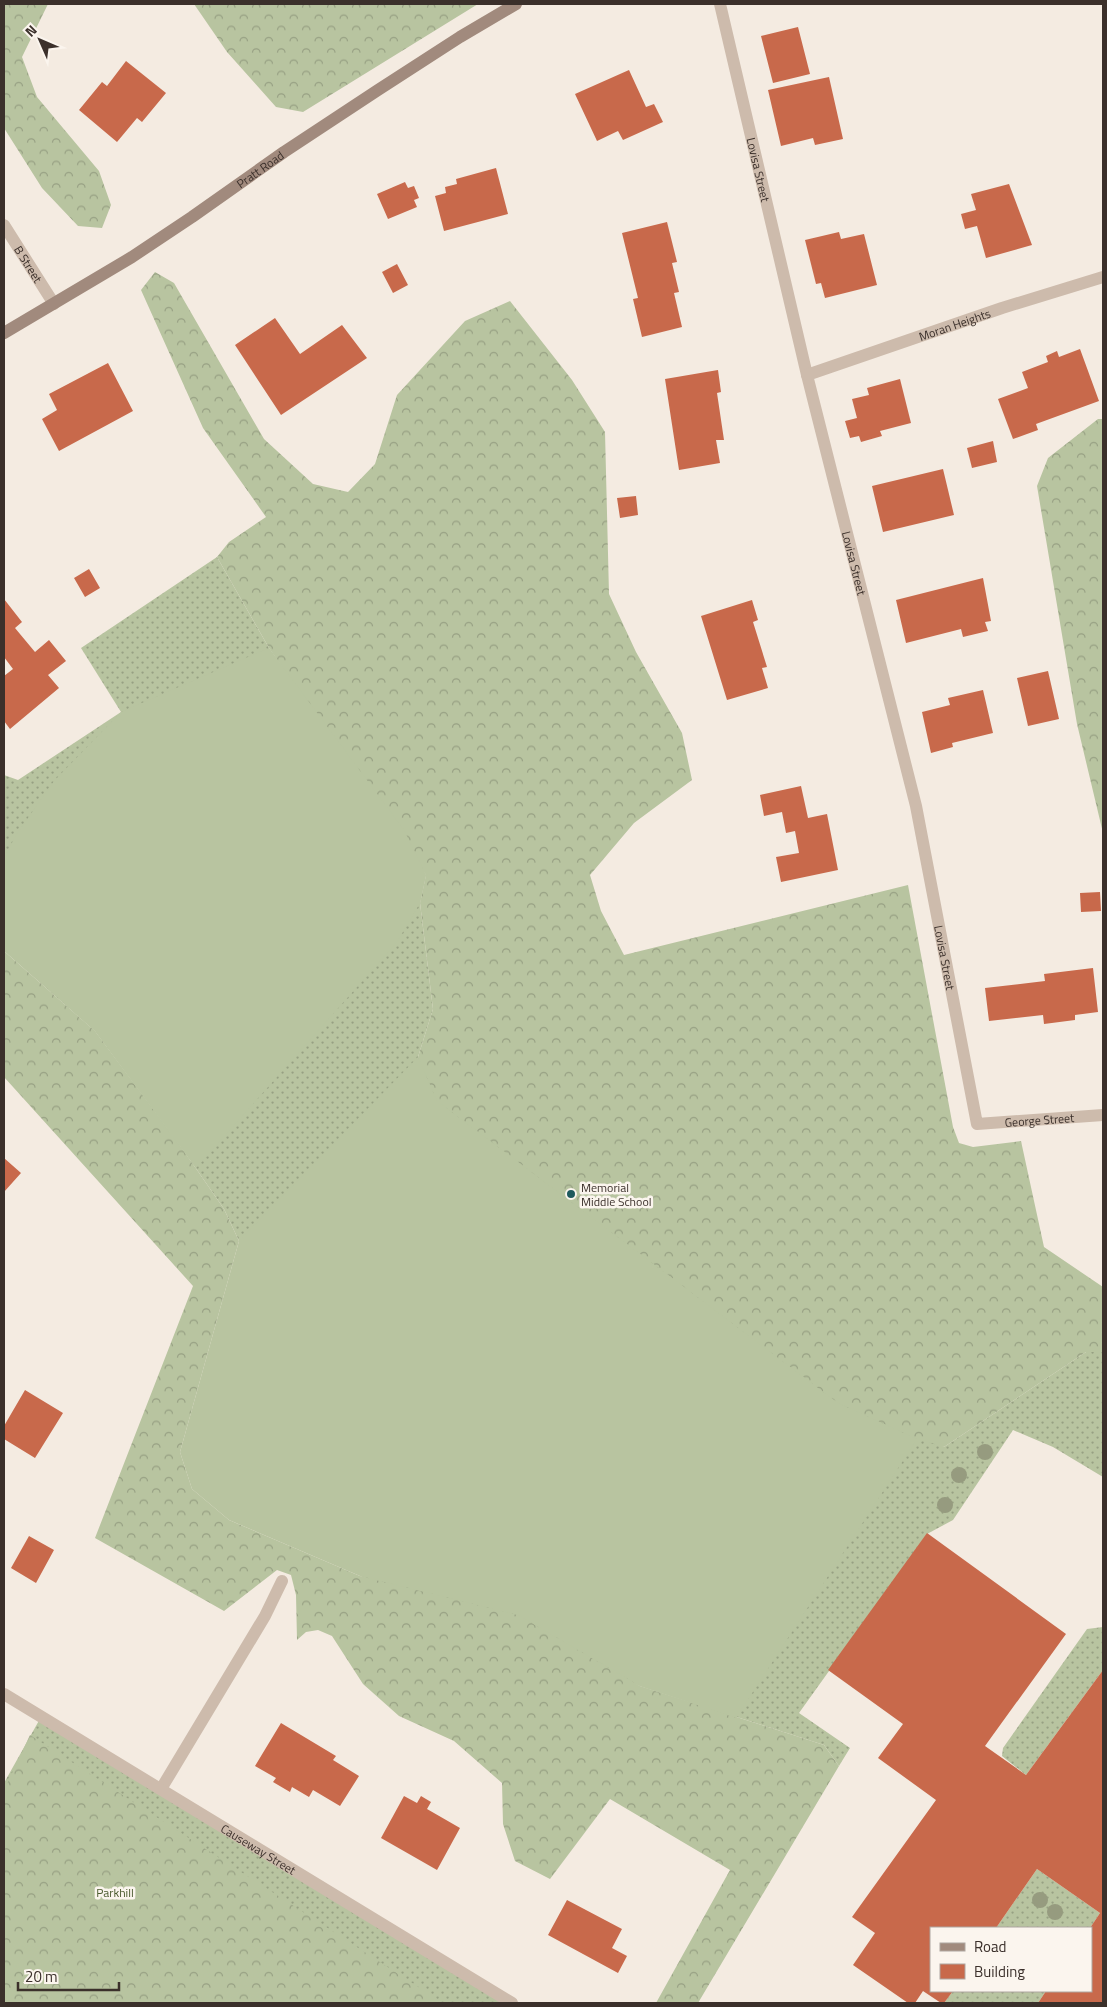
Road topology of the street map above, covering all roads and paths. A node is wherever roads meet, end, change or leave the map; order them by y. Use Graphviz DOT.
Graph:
graph roads {
  1 [pos="516,4"];
  2 [pos="720,4"];
  3 [pos="4,224"];
  4 [pos="1103,277"];
  5 [pos="54,304"];
  6 [pos="4,333"];
  7 [pos="807,375"];
  8 [pos="1103,1115"];
  9 [pos="977,1124"];
  10 [pos="282,1580"];
  11 [pos="4,1694"];
  12 [pos="161,1790"];
  13 [pos="512,2003"];
  1 -- 5 [label="street, Pratt Road"];
  2 -- 7 [label="street, Lovisa Street"];
  3 -- 5 [label="street, B Street"];
  4 -- 7 [label="street, Moran Heights"];
  5 -- 6 [label="street, Pratt Road"];
  7 -- 9 [label="street, Lovisa Street"];
  8 -- 9 [label="street, George Street"];
  10 -- 12 [label="street"];
  11 -- 12 [label="street, Causeway Street"];
  12 -- 13 [label="street, Causeway Street"];
}
